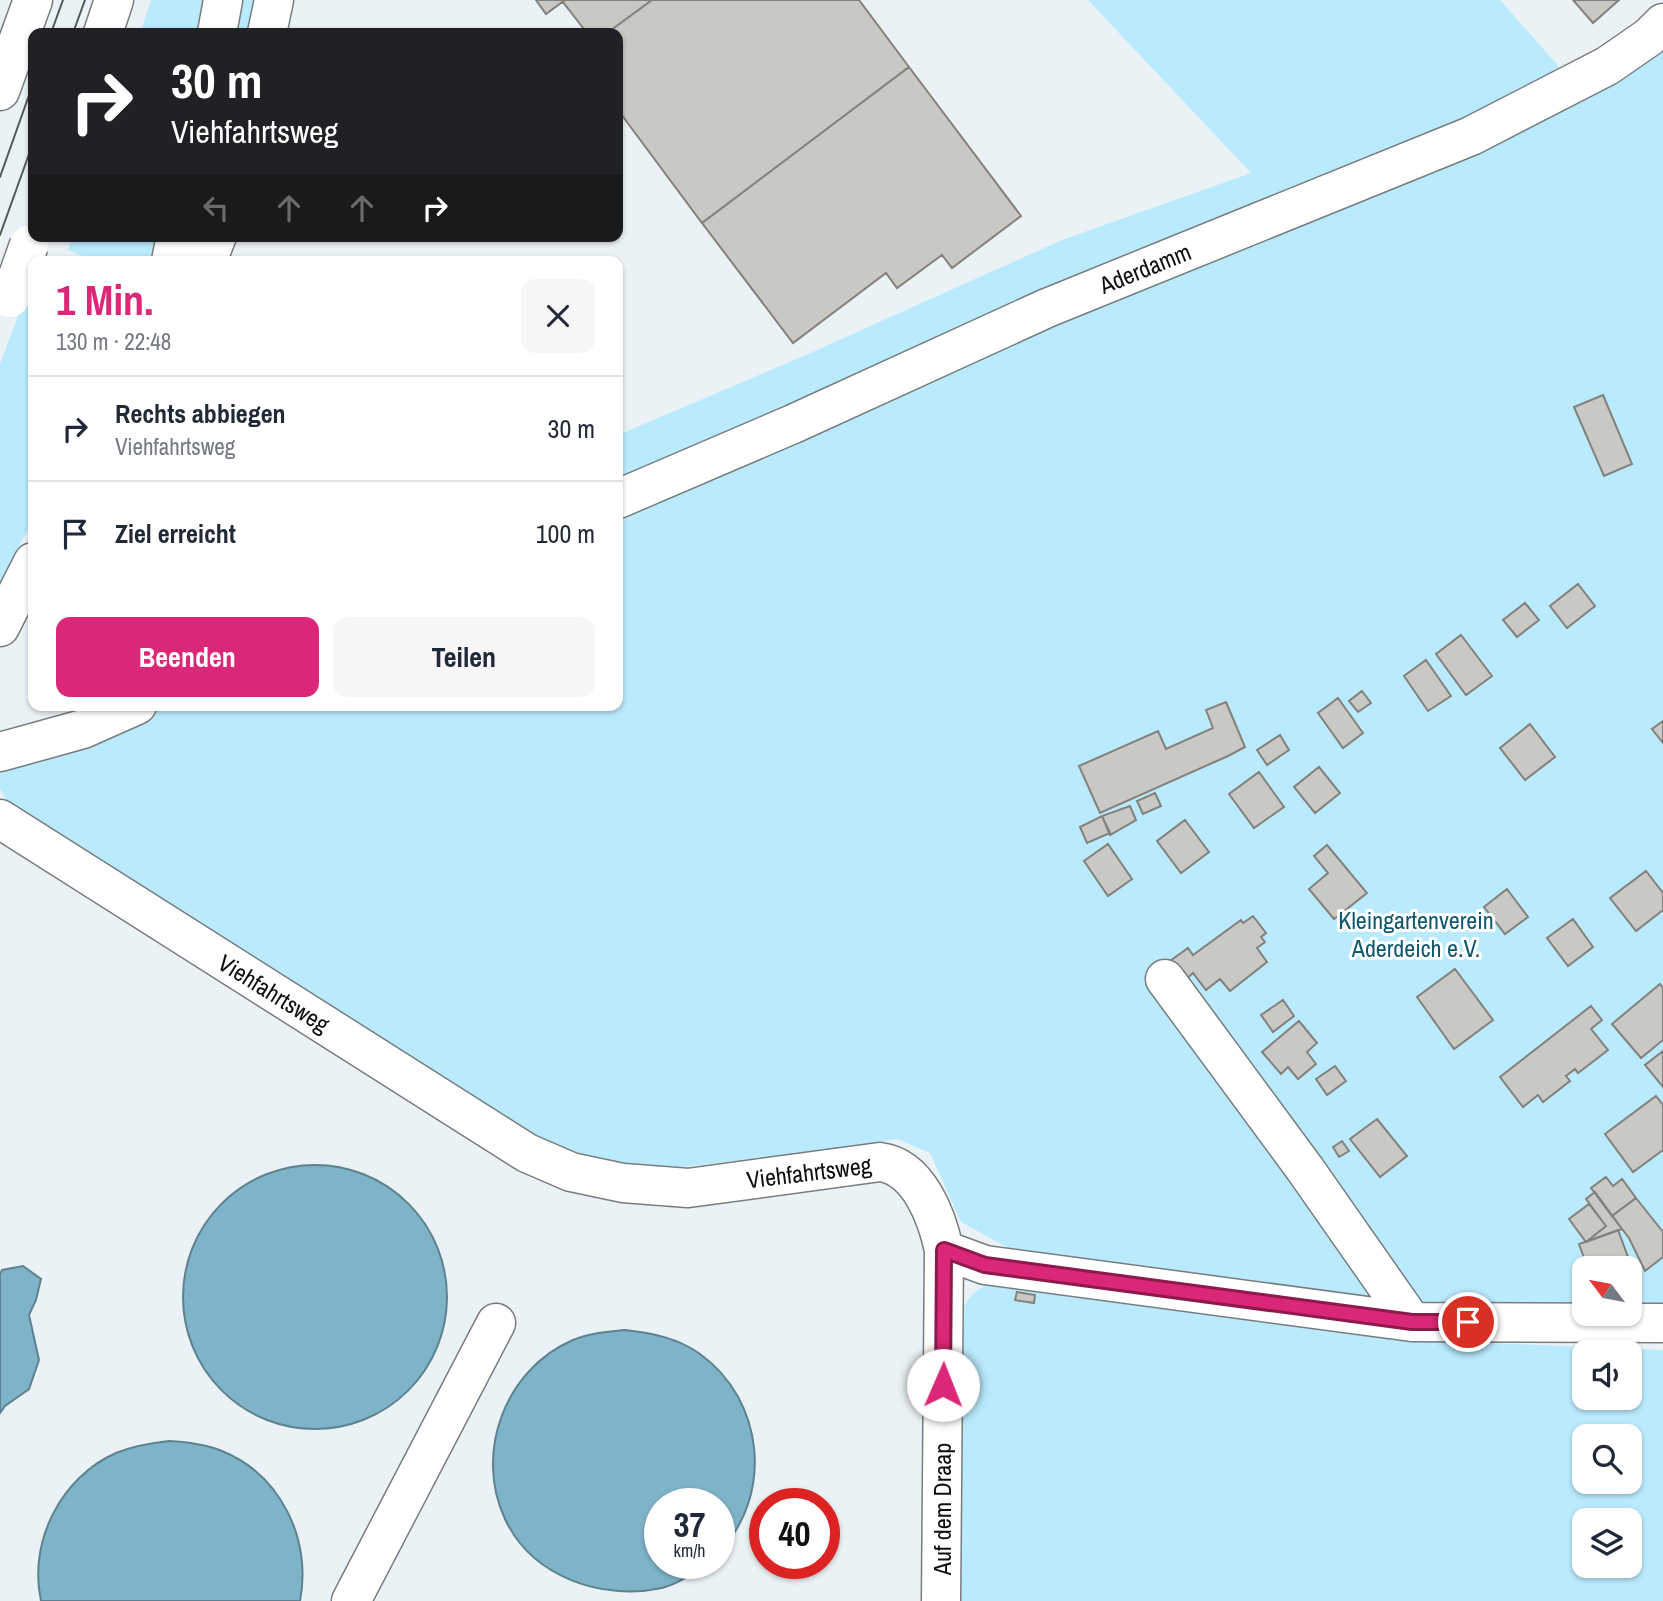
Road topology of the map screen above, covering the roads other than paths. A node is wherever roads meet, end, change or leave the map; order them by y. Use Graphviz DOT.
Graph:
graph roads {
  1 [pos="33,0"];
  2 [pos="114,0"];
  3 [pos="223,0"];
  4 [pos="274,0"];
  5 [pos="1663,23"];
  6 [pos="105,28"];
  7 [pos="218,28"];
  8 [pos="268,28"];
  9 [pos="0,91"];
  10 [pos="623,497"];
  11 [pos="28,572"];
  12 [pos="0,627"];
  13 [pos="124,711"];
  14 [pos="0,752"];
  15 [pos="0,819"];
  16 [pos="1165,979"];
  17 [pos="944,1250"];
  18 [pos="1412,1322"];
  19 [pos="496,1323"];
  20 [pos="1663,1323"];
  21 [pos="351,1601"];
  22 [pos="941,1601"];
  1 -- 9 [label="street"];
  2 -- 6 [label="street"];
  3 -- 7 [label="street"];
  4 -- 8 [label="street"];
  5 -- 10 [label="street, Aderdamm"];
  11 -- 12 [label="street"];
  13 -- 14 [label="street"];
  15 -- 17 [label="street, Viehfahrtsweg"];
  16 -- 18 [label="street"];
  17 -- 18 [label="street"];
  17 -- 22 [label="street, Auf dem Draap"];
  18 -- 20 [label="street"];
  19 -- 21 [label="street"];
}
